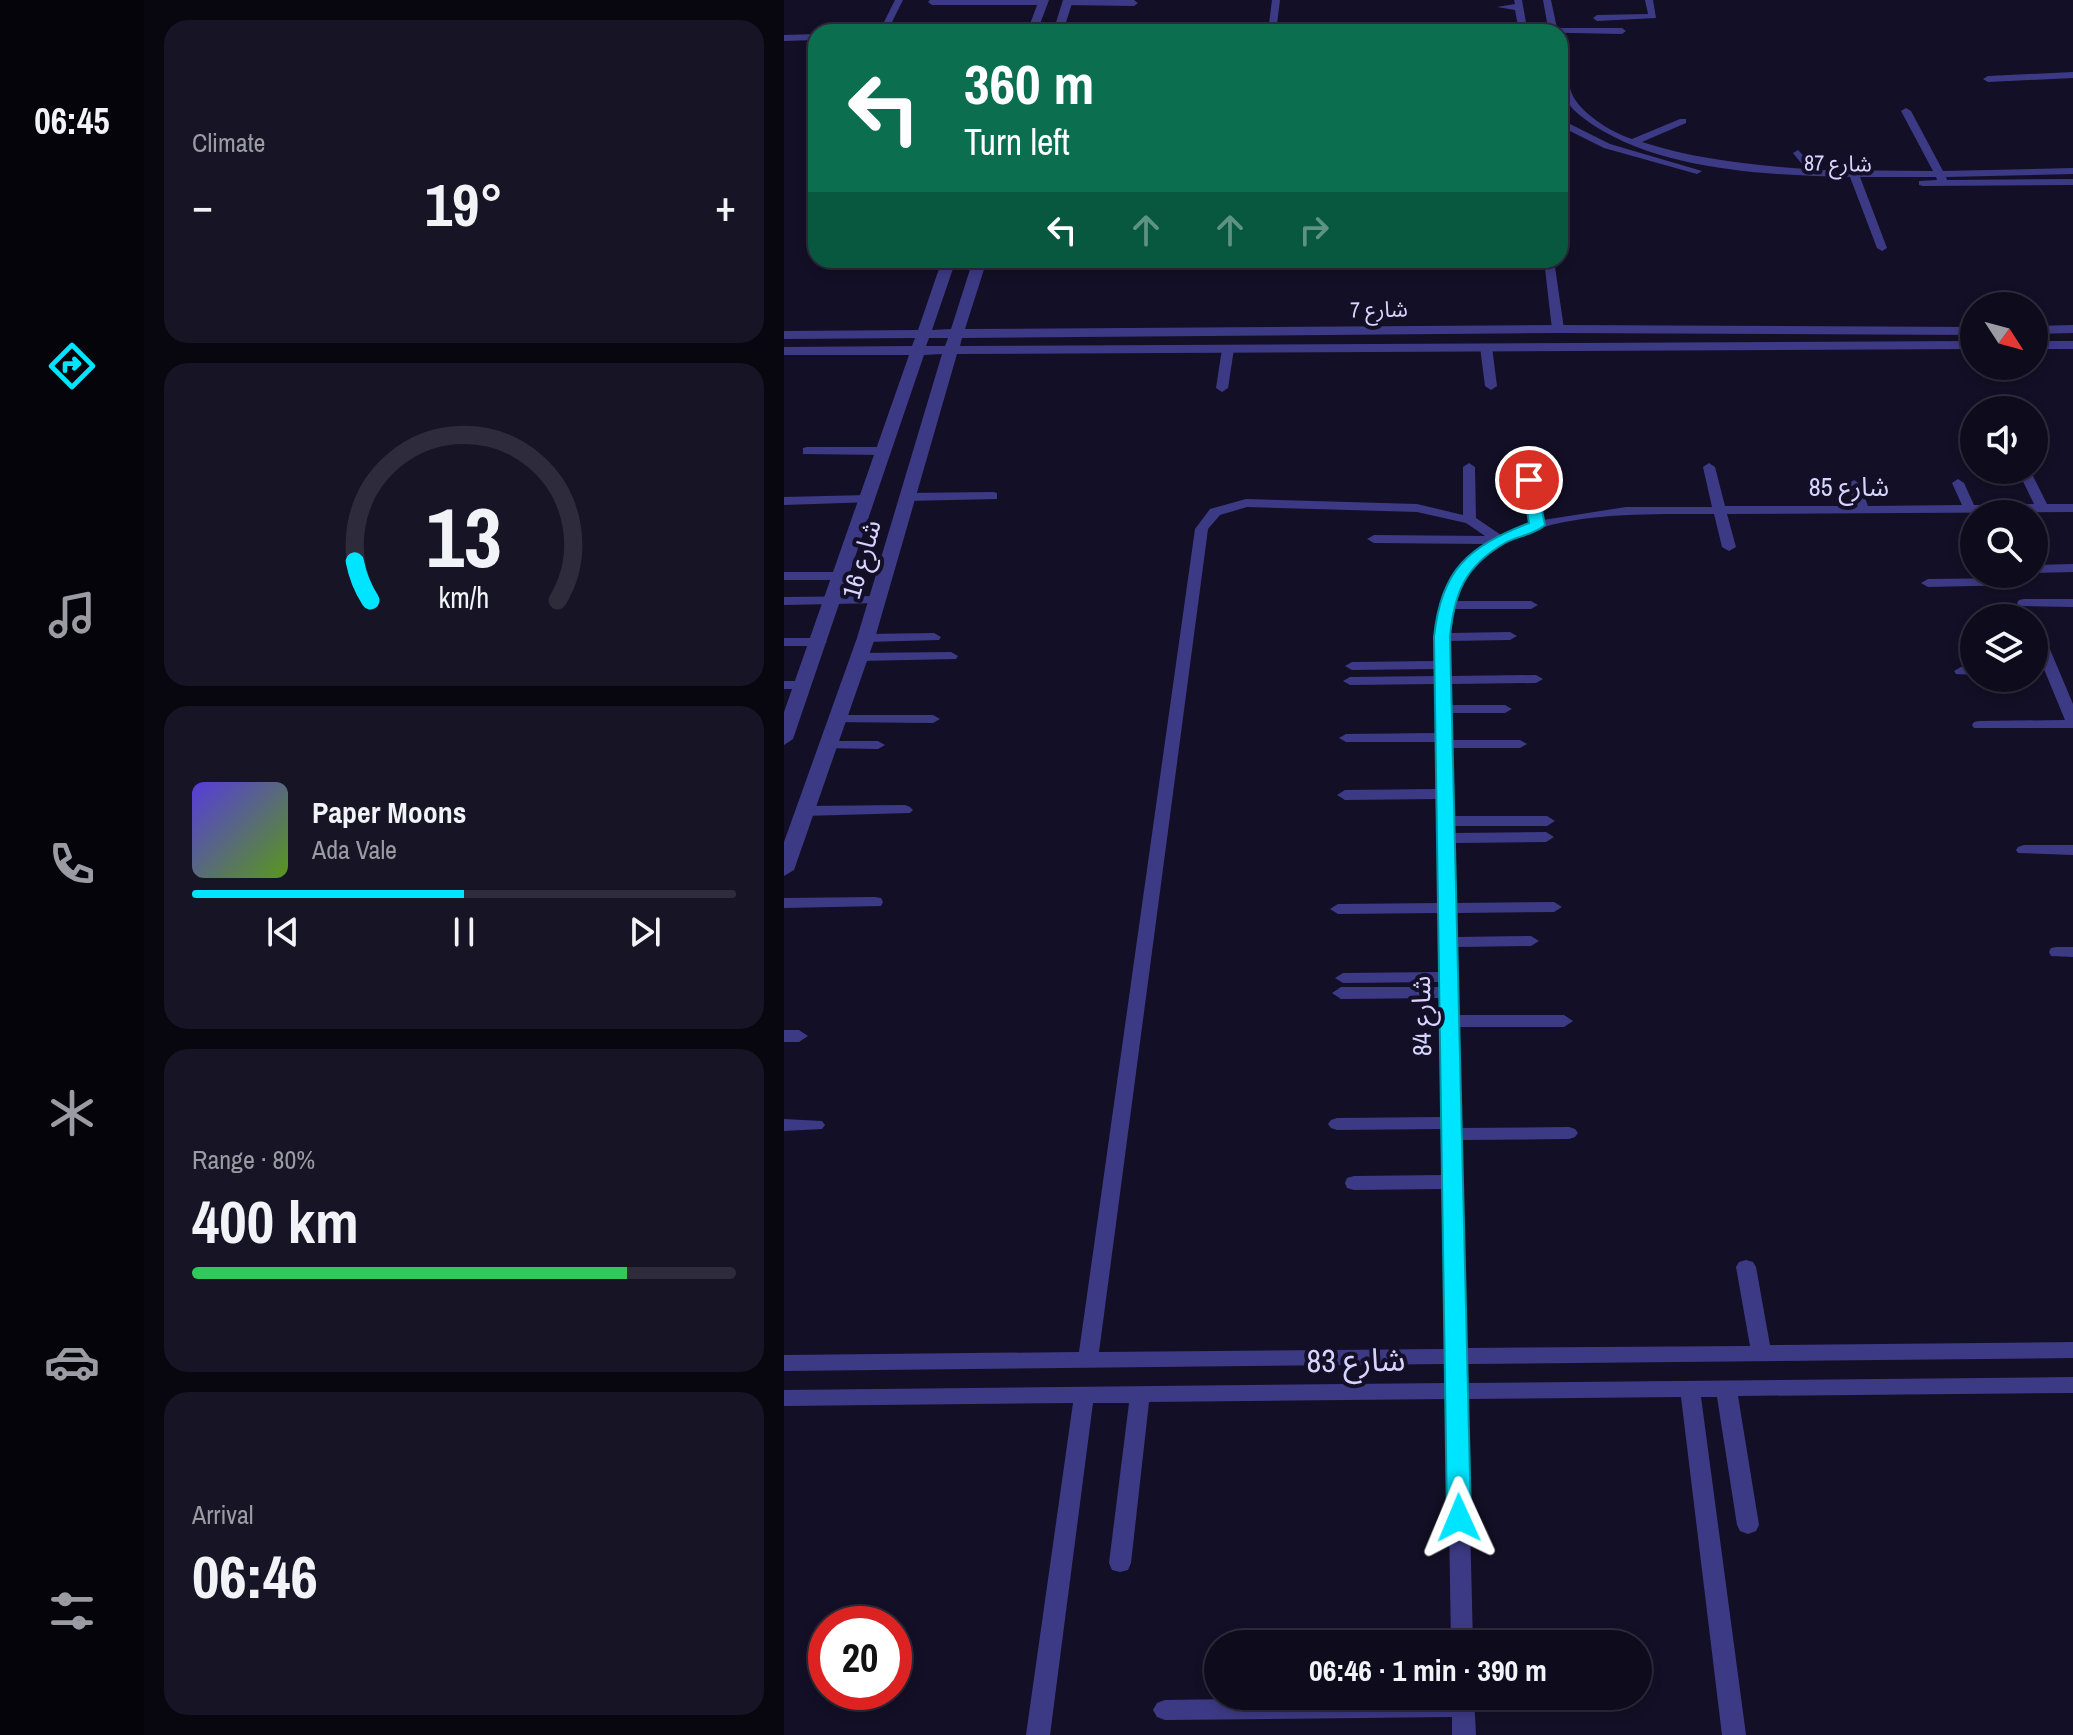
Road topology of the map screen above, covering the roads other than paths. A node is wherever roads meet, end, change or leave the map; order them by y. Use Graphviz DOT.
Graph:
graph roads {
  1 [pos="899,0"];
  2 [pos="1276,0"];
  3 [pos="1547,0"];
  4 [pos="1649,0"];
  5 [pos="1043,1"];
  6 [pos="932,2"];
  7 [pos="1068,2"];
  8 [pos="1134,3"];
  9 [pos="1519,4"];
  10 [pos="1501,7"];
  11 [pos="995,18"];
  12 [pos="1597,18"];
  13 [pos="887,24"];
  14 [pos="1029,24"];
  15 [pos="1035,24"];
  16 [pos="1061,24"];
  17 [pos="1273,24"];
  18 [pos="1522,24"];
  19 [pos="1551,24"];
  20 [pos="1568,31"];
  21 [pos="1622,31"];
  22 [pos="808,37"];
  23 [pos="784,38"];
  24 [pos="2073,75"];
  25 [pos="1988,79"];
  26 [pos="1568,97"];
  27 [pos="1906,111"];
  28 [pos="1683,121"];
  29 [pos="1568,126"];
  30 [pos="1629,140"];
  31 [pos="1798,153"];
  32 [pos="1904,159"];
  33 [pos="2054,161"];
  34 [pos="2021,168"];
  35 [pos="2067,171"];
  36 [pos="1908,172"];
  37 [pos="1939,172"];
  38 [pos="1814,173"];
  39 [pos="1856,178"];
  40 [pos="2073,182"];
  41 [pos="1944,183"];
  42 [pos="2022,183"];
  43 [pos="1882,248"];
  44 [pos="946,268"];
  45 [pos="977,268"];
  46 [pos="1550,268"];
  47 [pos="1558,329"];
  48 [pos="2073,329"];
  49 [pos="2048,330"];
  50 [pos="1960,331"];
  51 [pos="784,335"];
  52 [pos="922,343"];
  53 [pos="952,343"];
  54 [pos="1960,345"];
  55 [pos="2048,345"];
  56 [pos="2073,345"];
  57 [pos="1486,347"];
  58 [pos="1228,349"];
  59 [pos="784,351"];
  60 [pos="1491,386"];
  61 [pos="1222,388"];
  62 [pos="890,431"];
  63 [pos="925,431"];
  64 [pos="807,451"];
  65 [pos="883,451"];
  66 [pos="1469,467"];
  67 [pos="1709,467"];
  68 [pos="1529,480"];
  69 [pos="1958,483"];
  70 [pos="1854,484"];
  71 [pos="993,496"];
  72 [pos="906,497"];
  73 [pos="868,499"];
  74 [pos="1966,500"];
  75 [pos="784,501"];
  76 [pos="2048,508"];
  77 [pos="2073,508"];
  78 [pos="1960,509"];
  79 [pos="1720,510"];
  80 [pos="1863,510"];
  81 [pos="1626,511"];
  82 [pos="1470,520"];
  83 [pos="1537,525"];
  84 [pos="1374,539"];
  85 [pos="1500,540"];
  86 [pos="1729,547"];
  87 [pos="2073,568"];
  88 [pos="2048,569"];
  89 [pos="784,576"];
  90 [pos="843,576"];
  91 [pos="1960,581"];
  92 [pos="1928,583"];
  93 [pos="2018,588"];
  94 [pos="834,600"];
  95 [pos="877,600"];
  96 [pos="784,601"];
  97 [pos="2024,603"];
  98 [pos="2073,603"];
  99 [pos="1445,605"];
  100 [pos="1531,605"];
  101 [pos="1510,636"];
  102 [pos="934,637"];
  103 [pos="1442,637"];
  104 [pos="866,638"];
  105 [pos="784,642"];
  106 [pos="820,642"];
  107 [pos="951,656"];
  108 [pos="859,657"];
  109 [pos="2048,663"];
  110 [pos="2051,670"];
  111 [pos="1351,673"];
  112 [pos="1443,673"];
  113 [pos="1536,679"];
  114 [pos="784,685"];
  115 [pos="804,685"];
  116 [pos="2068,696"];
  117 [pos="1443,709"];
  118 [pos="1505,709"];
  119 [pos="837,719"];
  120 [pos="933,719"];
  121 [pos="2073,723"];
  122 [pos="1979,725"];
  123 [pos="785,733"];
  124 [pos="1346,738"];
  125 [pos="1444,741"];
  126 [pos="1520,744"];
  127 [pos="827,745"];
  128 [pos="878,745"];
  129 [pos="1445,794"];
  130 [pos="1345,795"];
  131 [pos="905,810"];
  132 [pos="796,822"];
  133 [pos="1546,829"];
  134 [pos="1446,830"];
  135 [pos="2024,850"];
  136 [pos="2073,850"];
  137 [pos="784,870"];
  138 [pos="875,902"];
  139 [pos="784,903"];
  140 [pos="1554,907"];
  141 [pos="1447,908"];
  142 [pos="1338,909"];
  143 [pos="1531,941"];
  144 [pos="1448,942"];
  145 [pos="1449,985"];
  146 [pos="1342,986"];
  147 [pos="1450,1021"];
  148 [pos="1564,1021"];
  149 [pos="1337,1124"];
  150 [pos="784,1125"];
  151 [pos="816,1125"];
  152 [pos="1451,1128"];
  153 [pos="1569,1133"];
  154 [pos="1452,1182"];
  155 [pos="1354,1183"];
  156 [pos="1746,1267"];
  157 [pos="2073,1350"];
  158 [pos="1761,1353"];
  159 [pos="1455,1356"];
  160 [pos="1088,1360"];
  161 [pos="784,1363"];
  162 [pos="2073,1385"];
  163 [pos="1690,1389"];
  164 [pos="1726,1389"];
  165 [pos="1456,1391"];
  166 [pos="1140,1394"];
  167 [pos="1084,1395"];
  168 [pos="784,1398"];
  169 [pos="1748,1525"];
  170 [pos="1120,1563"];
  171 [pos="1462,1630"];
  172 [pos="1204,1709"];
  173 [pos="1165,1710"];
  174 [pos="1463,1710"];
  175 [pos="1038,1735"];
  176 [pos="1464,1735"];
  177 [pos="1734,1735"];
  1 -- 13 [label="lane"];
  2 -- 17 [label="lane"];
  3 -- 19 [label="lane"];
  4 -- 12 [label="lane"];
  5 -- 6 [label="lane"];
  5 -- 15 [label="street"];
  7 -- 8 [label="lane"];
  7 -- 16 [label="street"];
  9 -- 10 [label="lane"];
  9 -- 18 [label="lane"];
  11 -- 14 [label="lane"];
  20 -- 21 [label="lane"];
  22 -- 23 [label="lane"];
  24 -- 25 [label="lane"];
  26 -- 30 [label="lane, شارع 87"];
  27 -- 37 [label="lane"];
  28 -- 30 [label="lane"];
  29 -- 39 [label="lane, شارع 87"];
  30 -- 38 [label="lane, شارع 87"];
  31 -- 38 [label="lane"];
  32 -- 36 [label="lane"];
  33 -- 35 [label="lane"];
  34 -- 35 [label="lane, شارع 87"];
  34 -- 37 [label="lane, شارع 87"];
  34 -- 42 [label="lane"];
  36 -- 37 [label="lane, شارع 87"];
  36 -- 39 [label="lane, شارع 87"];
  37 -- 41 [label="lane"];
  38 -- 39 [label="lane, شارع 87"];
  39 -- 41 [label="lane, شارع 87"];
  39 -- 43 [label="lane"];
  40 -- 42 [label="lane, شارع 87"];
  41 -- 42 [label="lane, شارع 87"];
  44 -- 52 [label="street, شارع 16"];
  45 -- 53 [label="street, شارع 16"];
  46 -- 47 [label="lane"];
  47 -- 50 [label="street, شارع 7"];
  47 -- 53 [label="street, شارع 7"];
  48 -- 49 [label="street"];
  51 -- 52 [label="street, شارع 7"];
  52 -- 53 [label="street, شارع 7"];
  52 -- 59 [label="street, شارع 7"];
  52 -- 62 [label="street, شارع 16"];
  53 -- 58 [label="street, شارع 7"];
  53 -- 63 [label="street, شارع 16"];
  54 -- 57 [label="street, شارع 7"];
  55 -- 56 [label="street"];
  57 -- 58 [label="street, شارع 7"];
  57 -- 60 [label="lane"];
  58 -- 61 [label="lane"];
  62 -- 63 [label="street"];
  62 -- 65 [label="street, شارع 16"];
  63 -- 72 [label="street, شارع 16"];
  64 -- 65 [label="lane"];
  65 -- 73 [label="street, شارع 16"];
  66 -- 82 [label="lane"];
  67 -- 79 [label="lane"];
  68 -- 83 [label="lane"];
  69 -- 74 [label="lane"];
  70 -- 80 [label="lane"];
  71 -- 72 [label="lane"];
  72 -- 95 [label="street, شارع 16"];
  73 -- 75 [label="lane"];
  73 -- 90 [label="street, شارع 16"];
  76 -- 77 [label="lane, شارع 85"];
  78 -- 80 [label="lane, شارع 85"];
  79 -- 80 [label="lane, شارع 85"];
  79 -- 81 [label="lane, شارع 85"];
  79 -- 86 [label="lane"];
  81 -- 83 [label="lane, شارع 84"];
  82 -- 85 [label="lane"];
  82 -- 160 [label="lane"];
  83 -- 85 [label="lane, شارع 84"];
  84 -- 85 [label="lane"];
  85 -- 99 [label="lane, شارع 84"];
  87 -- 88 [label="lane"];
  89 -- 90 [label="lane"];
  90 -- 94 [label="street, شارع 16"];
  91 -- 92 [label="lane"];
  93 -- 97 [label="lane"];
  94 -- 95 [label="lane"];
  94 -- 96 [label="lane"];
  94 -- 106 [label="street, شارع 16"];
  95 -- 104 [label="street, شارع 16"];
  97 -- 98 [label="lane"];
  99 -- 100 [label="lane"];
  99 -- 103 [label="lane, شارع 84"];
  101 -- 103 [label="lane"];
  102 -- 104 [label="lane"];
  103 -- 112 [label="lane, شارع 84"];
  104 -- 108 [label="street, شارع 16"];
  105 -- 106 [label="lane"];
  106 -- 115 [label="street, شارع 16"];
  107 -- 108 [label="lane"];
  108 -- 119 [label="street, شارع 16"];
  109 -- 110 [label="lane"];
  110 -- 116 [label="lane"];
  111 -- 112 [label="lane"];
  112 -- 113 [label="lane"];
  112 -- 117 [label="lane, شارع 84"];
  114 -- 115 [label="lane"];
  115 -- 123 [label="street, شارع 16"];
  116 -- 121 [label="lane"];
  117 -- 118 [label="lane"];
  117 -- 125 [label="lane, شارع 84"];
  119 -- 120 [label="lane"];
  119 -- 127 [label="street, شارع 16"];
  121 -- 122 [label="lane"];
  124 -- 125 [label="lane"];
  125 -- 126 [label="lane"];
  125 -- 129 [label="lane, شارع 84"];
  127 -- 128 [label="lane"];
  127 -- 132 [label="street, شارع 16"];
  129 -- 130 [label="lane"];
  129 -- 134 [label="lane, شارع 84"];
  131 -- 132 [label="lane"];
  132 -- 137 [label="street, شارع 16"];
  133 -- 134 [label="lane"];
  134 -- 141 [label="lane, شارع 84"];
  135 -- 136 [label="lane"];
  138 -- 139 [label="lane"];
  140 -- 141 [label="lane"];
  141 -- 142 [label="lane"];
  141 -- 144 [label="lane, شارع 84"];
  143 -- 144 [label="lane"];
  144 -- 145 [label="lane, شارع 84"];
  145 -- 146 [label="lane"];
  145 -- 147 [label="lane, شارع 84"];
  147 -- 148 [label="lane"];
  147 -- 152 [label="lane, شارع 84"];
  149 -- 152 [label="lane"];
  150 -- 151 [label="lane"];
  152 -- 153 [label="lane"];
  152 -- 154 [label="lane, شارع 84"];
  154 -- 155 [label="lane"];
  154 -- 159 [label="lane, شارع 84"];
  156 -- 158 [label="lane"];
  157 -- 158 [label="lane, شارع 83"];
  158 -- 159 [label="lane, شارع 83"];
  159 -- 160 [label="lane, شارع 83"];
  159 -- 165 [label="lane, شارع 84"];
  160 -- 161 [label="lane, شارع 83"];
  162 -- 164 [label="lane, شارع 83"];
  163 -- 164 [label="lane, شارع 83"];
  163 -- 165 [label="lane, شارع 83"];
  163 -- 177 [label="lane"];
  164 -- 169 [label="lane"];
  165 -- 166 [label="lane, شارع 83"];
  165 -- 171 [label="lane, شارع 84"];
  166 -- 167 [label="lane, شارع 83"];
  166 -- 170 [label="lane"];
  167 -- 168 [label="lane, شارع 83"];
  167 -- 175 [label="lane"];
  172 -- 173 [label="lane"];
  174 -- 176 [label="lane"];
}
